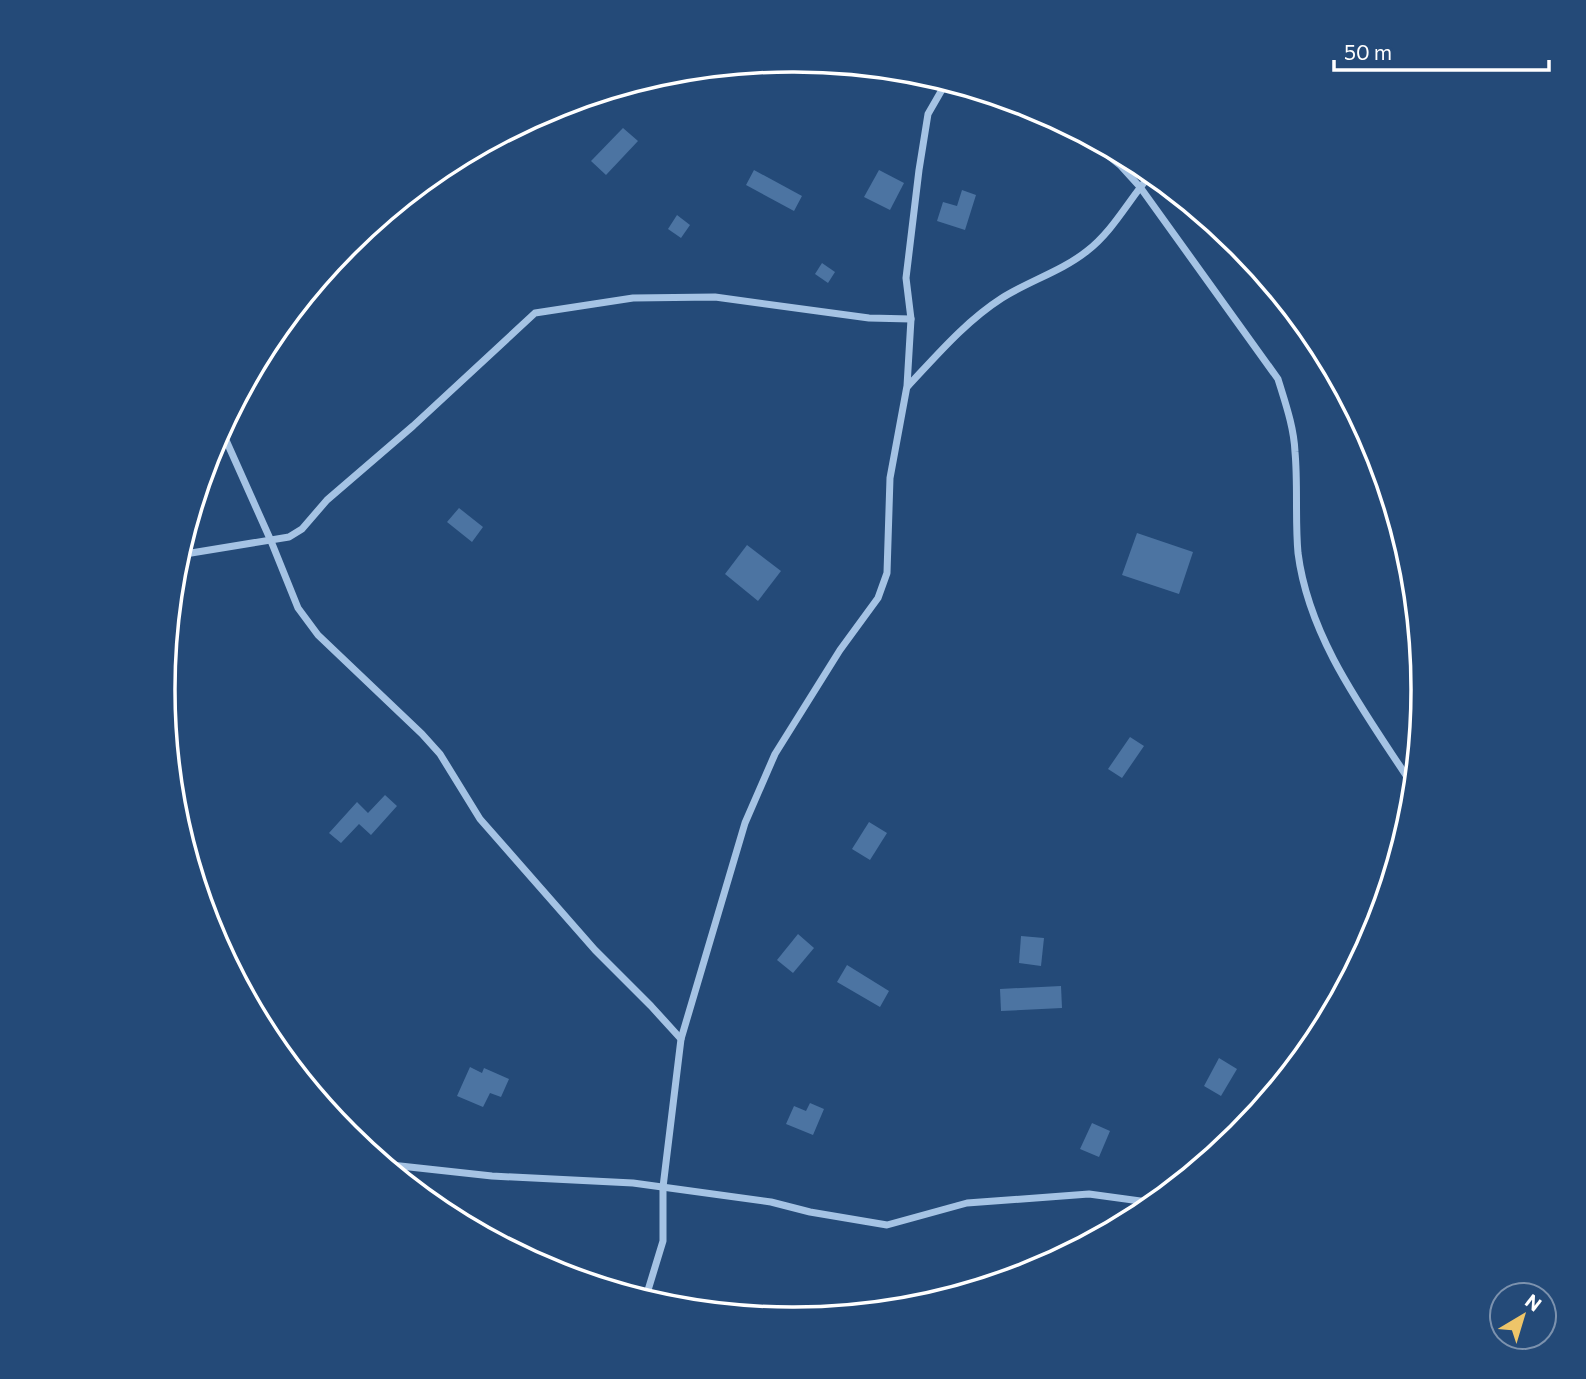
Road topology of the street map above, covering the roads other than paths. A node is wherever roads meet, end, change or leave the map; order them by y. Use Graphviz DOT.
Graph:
graph roads {
  1 [pos="942,90"];
  2 [pos="1122,168"];
  3 [pos="1144,182"];
  4 [pos="1140,187"];
  5 [pos="911,319"];
  6 [pos="907,386"];
  7 [pos="227,442"];
  8 [pos="271,541"];
  9 [pos="191,553"];
  10 [pos="1405,773"];
  11 [pos="681,1039"];
  12 [pos="400,1166"];
  13 [pos="663,1187"];
  14 [pos="1139,1201"];
  15 [pos="648,1290"];
  1 -- 5 [label="street"];
  2 -- 4 [label="street"];
  3 -- 4 [label="street"];
  4 -- 6 [label="street"];
  4 -- 10 [label="street"];
  5 -- 6 [label="street"];
  5 -- 8 [label="street"];
  6 -- 11 [label="street"];
  7 -- 8 [label="street"];
  8 -- 9 [label="street"];
  8 -- 11 [label="street"];
  11 -- 13 [label="street"];
  12 -- 13 [label="street"];
  13 -- 14 [label="street"];
  13 -- 15 [label="street"];
}
